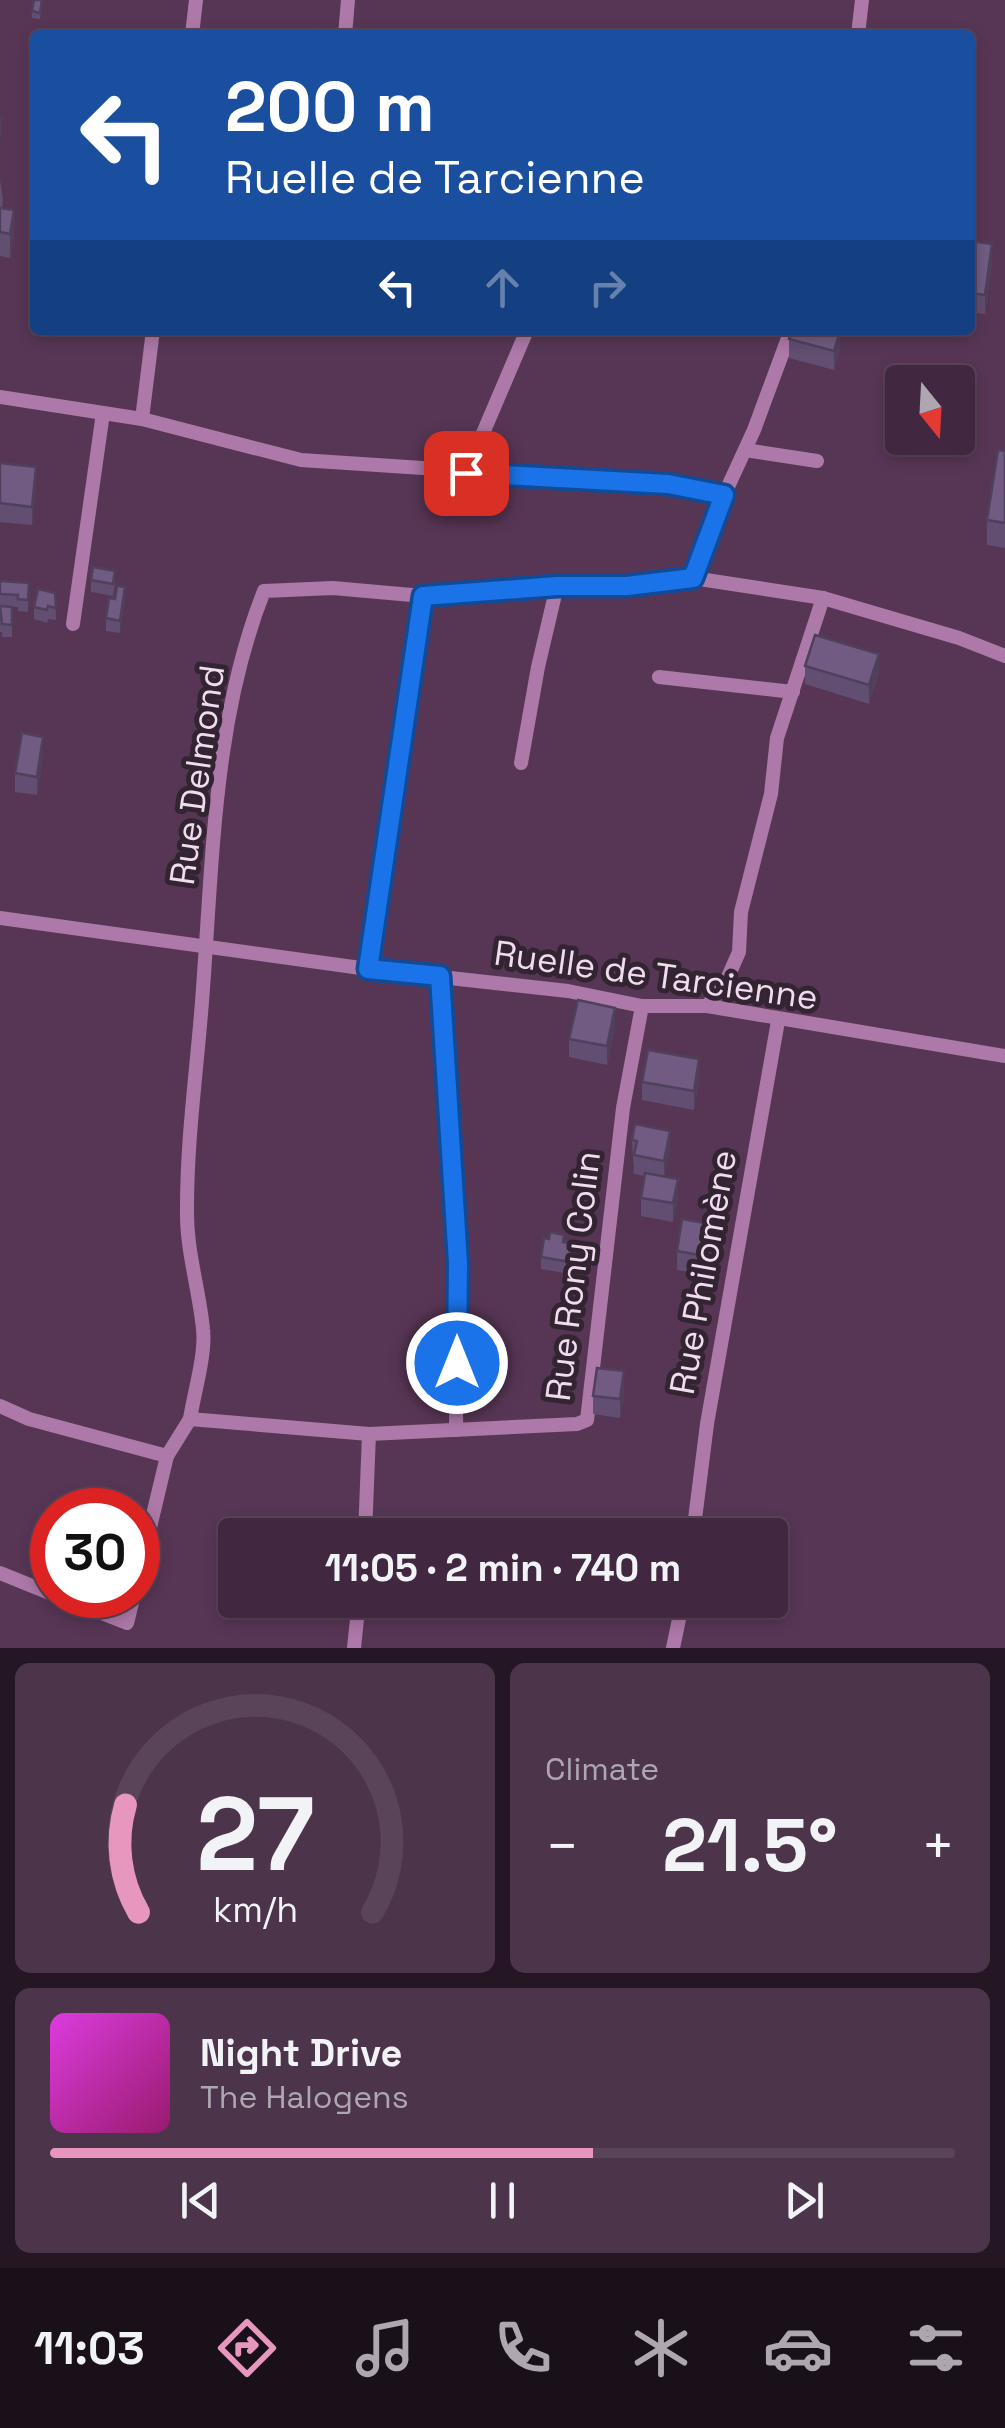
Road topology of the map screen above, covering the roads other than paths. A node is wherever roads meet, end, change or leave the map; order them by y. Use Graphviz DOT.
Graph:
graph roads {
  1 [pos="196,0"];
  2 [pos="348,0"];
  3 [pos="862,0"];
  4 [pos="193,30"];
  5 [pos="345,30"];
  6 [pos="859,30"];
  7 [pos="152,335"];
  8 [pos="524,335"];
  9 [pos="789,335"];
  10 [pos="0,397"];
  11 [pos="103,413"];
  12 [pos="142,419"];
  13 [pos="745,450"];
  14 [pos="817,461"];
  15 [pos="466,473"];
  16 [pos="724,495"];
  17 [pos="693,578"];
  18 [pos="557,586"];
  19 [pos="423,596"];
  20 [pos="823,598"];
  21 [pos="74,624"];
  22 [pos="1005,656"];
  23 [pos="659,676"];
  24 [pos="793,692"];
  25 [pos="521,764"];
  26 [pos="0,918"];
  27 [pos="207,944"];
  28 [pos="368,969"];
  29 [pos="440,976"];
  30 [pos="642,1006"];
  31 [pos="706,1006"];
  32 [pos="778,1020"];
  33 [pos="1005,1056"];
  34 [pos="0,1406"];
  35 [pos="190,1419"];
  36 [pos="456,1430"];
  37 [pos="369,1434"];
  38 [pos="167,1456"];
  39 [pos="159,1488"];
  40 [pos="366,1518"];
  41 [pos="696,1518"];
  42 [pos="0,1573"];
  43 [pos="30,1585"];
  44 [pos="356,1618"];
  45 [pos="679,1618"];
  46 [pos="354,1648"];
  47 [pos="673,1648"];
  1 -- 4 [label="street"];
  2 -- 5 [label="street"];
  3 -- 6 [label="street"];
  7 -- 12 [label="street"];
  8 -- 15 [label="street"];
  9 -- 13 [label="street"];
  10 -- 11 [label="street"];
  11 -- 12 [label="street"];
  11 -- 21 [label="street"];
  12 -- 15 [label="street"];
  13 -- 14 [label="street"];
  13 -- 16 [label="street"];
  15 -- 16 [label="street"];
  16 -- 17 [label="street"];
  17 -- 18 [label="street, Rue Delmond"];
  17 -- 20 [label="street, Rue Delmond"];
  18 -- 19 [label="street, Rue Delmond"];
  18 -- 25 [label="street"];
  19 -- 27 [label="street, Rue Delmond"];
  19 -- 28 [label="street"];
  20 -- 22 [label="street, Rue Delmond"];
  20 -- 24 [label="street"];
  23 -- 24 [label="street"];
  24 -- 31 [label="street"];
  26 -- 27 [label="street, Ruelle de Tarcienne"];
  27 -- 28 [label="street, Ruelle de Tarcienne"];
  27 -- 35 [label="street, Rue Delmond"];
  28 -- 29 [label="street, Ruelle de Tarcienne"];
  29 -- 30 [label="street, Ruelle de Tarcienne"];
  29 -- 36 [label="street"];
  30 -- 31 [label="street, Ruelle de Tarcienne"];
  30 -- 36 [label="street, Rue Rony Colin"];
  31 -- 32 [label="street, Ruelle de Tarcienne"];
  32 -- 33 [label="street, Ruelle de Tarcienne"];
  32 -- 41 [label="street, Rue Philomène"];
  34 -- 38 [label="street"];
  35 -- 37 [label="street, Rue Rony Colin"];
  35 -- 38 [label="street"];
  36 -- 37 [label="street, Rue Rony Colin"];
  37 -- 40 [label="street"];
  38 -- 39 [label="street"];
  42 -- 43 [label="street"];
  44 -- 46 [label="street"];
  45 -- 47 [label="street"];
}
